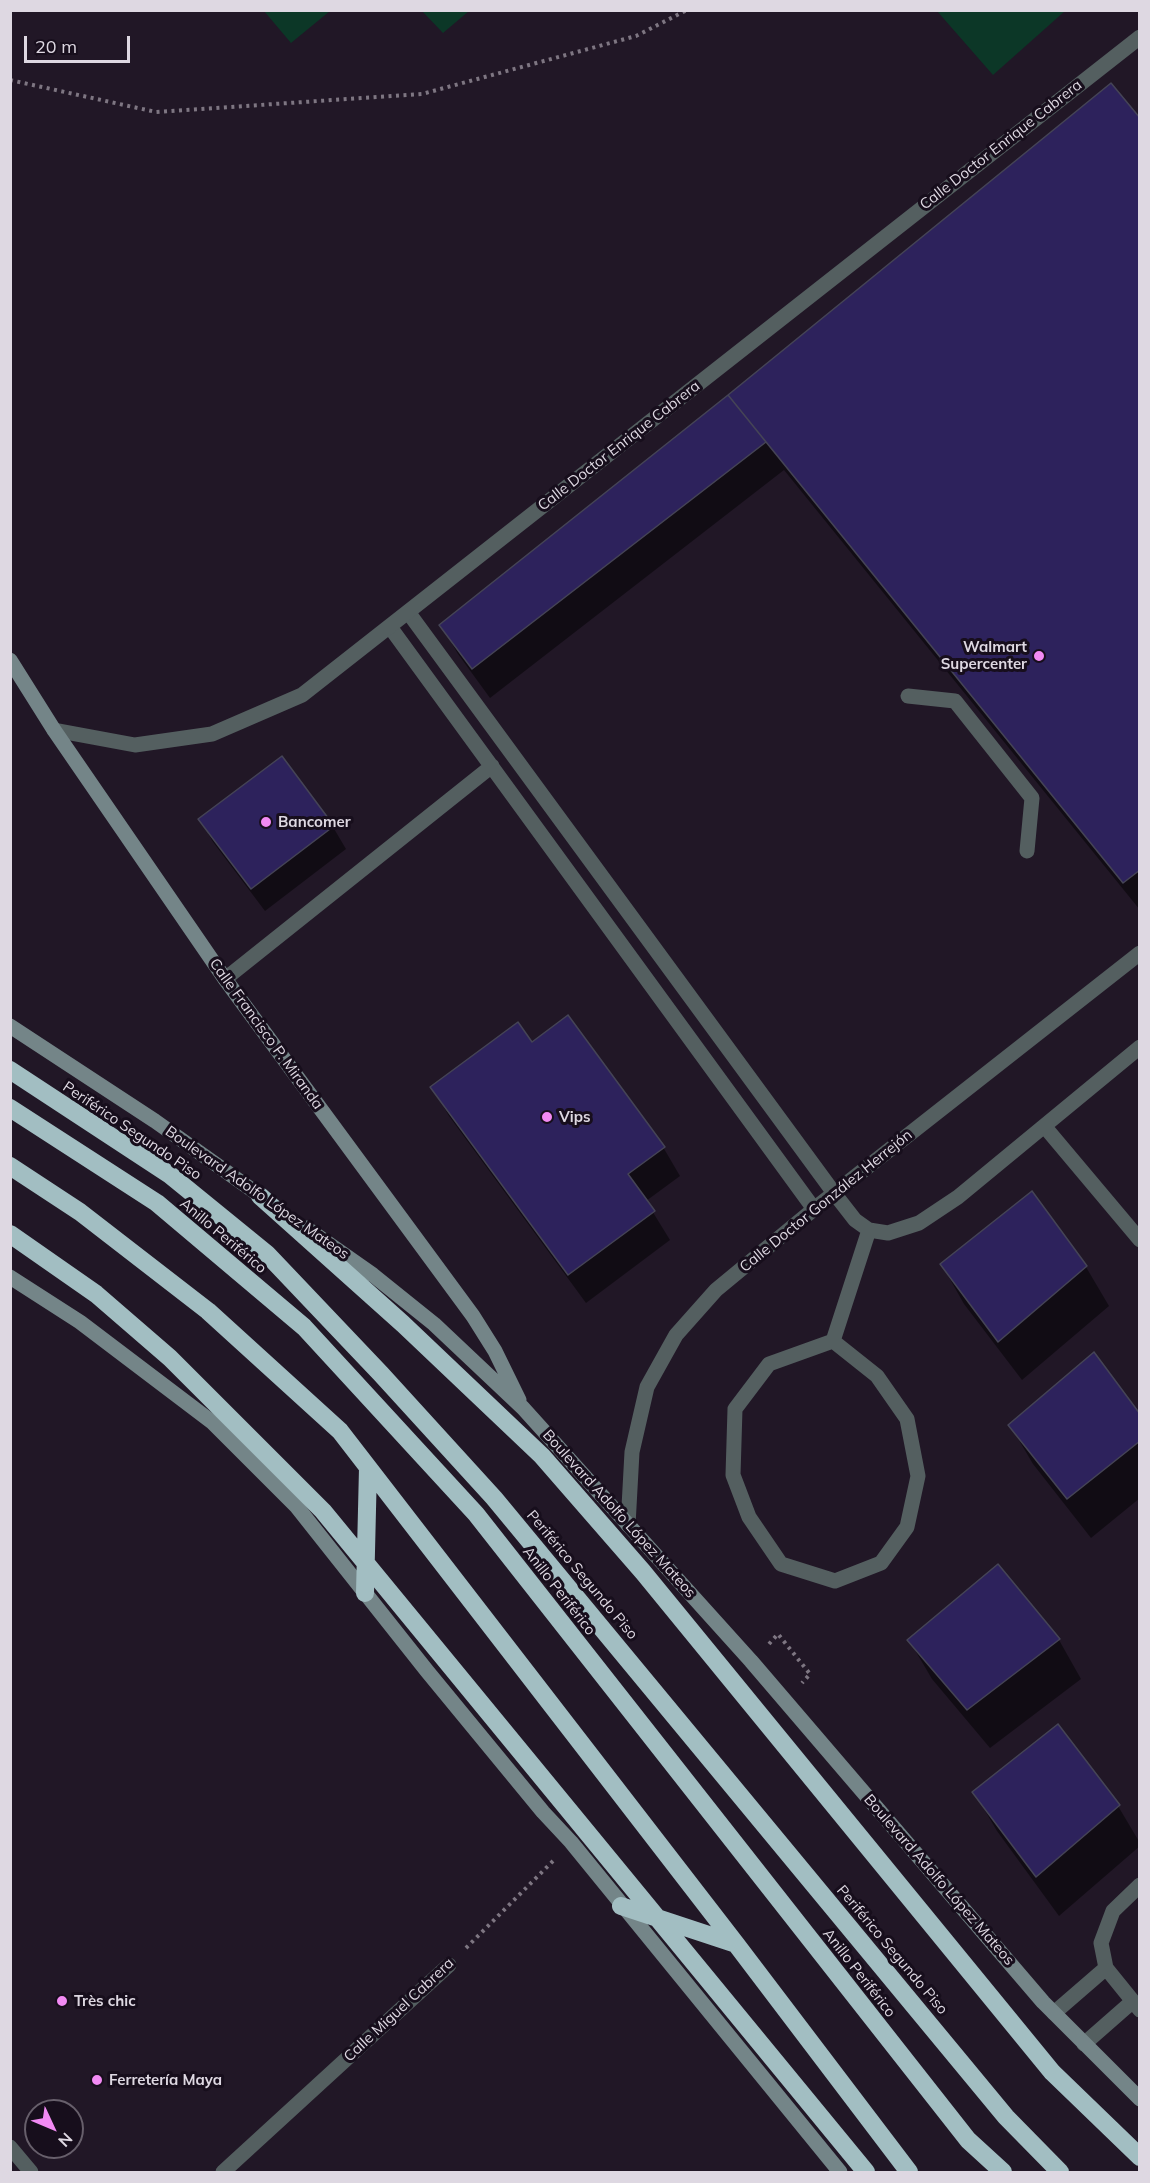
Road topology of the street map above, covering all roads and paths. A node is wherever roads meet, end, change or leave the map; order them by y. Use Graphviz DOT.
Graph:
graph roads {
  1 [pos="687,10"];
  2 [pos="1140,37"];
  3 [pos="10,81"];
  4 [pos="408,612"];
  5 [pos="390,627"];
  6 [pos="10,660"];
  7 [pos="908,696"];
  8 [pos="54,730"];
  9 [pos="492,766"];
  10 [pos="1027,852"];
  11 [pos="1140,953"];
  12 [pos="225,978"];
  13 [pos="10,1026"];
  14 [pos="1140,1047"];
  15 [pos="10,1070"];
  16 [pos="10,1108"];
  17 [pos="1045,1126"];
  18 [pos="10,1166"];
  19 [pos="834,1193"];
  20 [pos="261,1196"];
  21 [pos="814,1209"];
  22 [pos="869,1230"];
  23 [pos="10,1234"];
  24 [pos="1140,1240"];
  25 [pos="10,1277"];
  26 [pos="833,1341"];
  27 [pos="523,1408"];
  28 [pos="368,1467"];
  29 [pos="628,1524"];
  30 [pos="365,1593"];
  31 [pos="778,1635"];
  32 [pos="810,1674"];
  33 [pos="571,1842"];
  34 [pos="1140,1885"];
  35 [pos="621,1906"];
  36 [pos="736,1944"];
  37 [pos="449,1965"];
  38 [pos="1106,1968"];
  39 [pos="1136,2005"];
  40 [pos="1054,2013"];
  41 [pos="1084,2044"];
  42 [pos="1140,2099"];
  43 [pos="10,2147"];
  44 [pos="1140,2157"];
  45 [pos="32,2172"];
  46 [pos="223,2172"];
  47 [pos="840,2172"];
  48 [pos="866,2172"];
  49 [pos="909,2172"];
  50 [pos="1003,2172"];
  51 [pos="1060,2172"];
  1 -- 3 [label="path"];
  2 -- 4 [label="street, Calle Doctor Enrique Cabrera"];
  4 -- 5 [label="street, Calle Doctor Enrique Cabrera"];
  4 -- 19 [label="street"];
  5 -- 8 [label="street, Calle Doctor Enrique Cabrera"];
  5 -- 9 [label="street"];
  6 -- 8 [label="main road, Calle Francisco P. Miranda"];
  7 -- 10 [label="street"];
  8 -- 12 [label="main road, Calle Francisco P. Miranda"];
  9 -- 12 [label="street"];
  9 -- 21 [label="street"];
  11 -- 19 [label="street, Calle Doctor González Herrejón"];
  12 -- 27 [label="main road, Calle Francisco P. Miranda"];
  13 -- 20 [label="main road, Boulevard Adolfo López Mateos"];
  14 -- 17 [label="street"];
  15 -- 51 [label="highway, Periférico Segundo Piso"];
  16 -- 50 [label="highway, Anillo Periférico"];
  17 -- 22 [label="street"];
  17 -- 24 [label="street"];
  18 -- 28 [label="highway"];
  19 -- 21 [label="street, Calle Doctor González Herrejón"];
  19 -- 22 [label="street"];
  20 -- 27 [label="main road, Boulevard Adolfo López Mateos"];
  20 -- 44 [label="highway"];
  21 -- 29 [label="street, Calle Doctor González Herrejón"];
  22 -- 26 [label="street"];
  23 -- 48 [label="highway"];
  25 -- 30 [label="main road"];
  26 -- 26 [label="street"];
  27 -- 29 [label="main road, Boulevard Adolfo López Mateos"];
  28 -- 30 [label="highway"];
  28 -- 36 [label="highway"];
  29 -- 40 [label="main road, Boulevard Adolfo López Mateos"];
  30 -- 33 [label="main road"];
  31 -- 32 [label="path"];
  33 -- 35 [label="main road"];
  33 -- 37 [label="path, Calle Miguel Cabrera"];
  34 -- 38 [label="street"];
  35 -- 36 [label="highway"];
  35 -- 47 [label="main road"];
  36 -- 49 [label="highway"];
  37 -- 46 [label="street, Calle Miguel Cabrera"];
  38 -- 39 [label="street"];
  38 -- 40 [label="street"];
  39 -- 41 [label="street"];
  40 -- 41 [label="main road, Boulevard Adolfo López Mateos"];
  41 -- 42 [label="main road, Boulevard Adolfo López Mateos"];
  43 -- 45 [label="street"];
}
